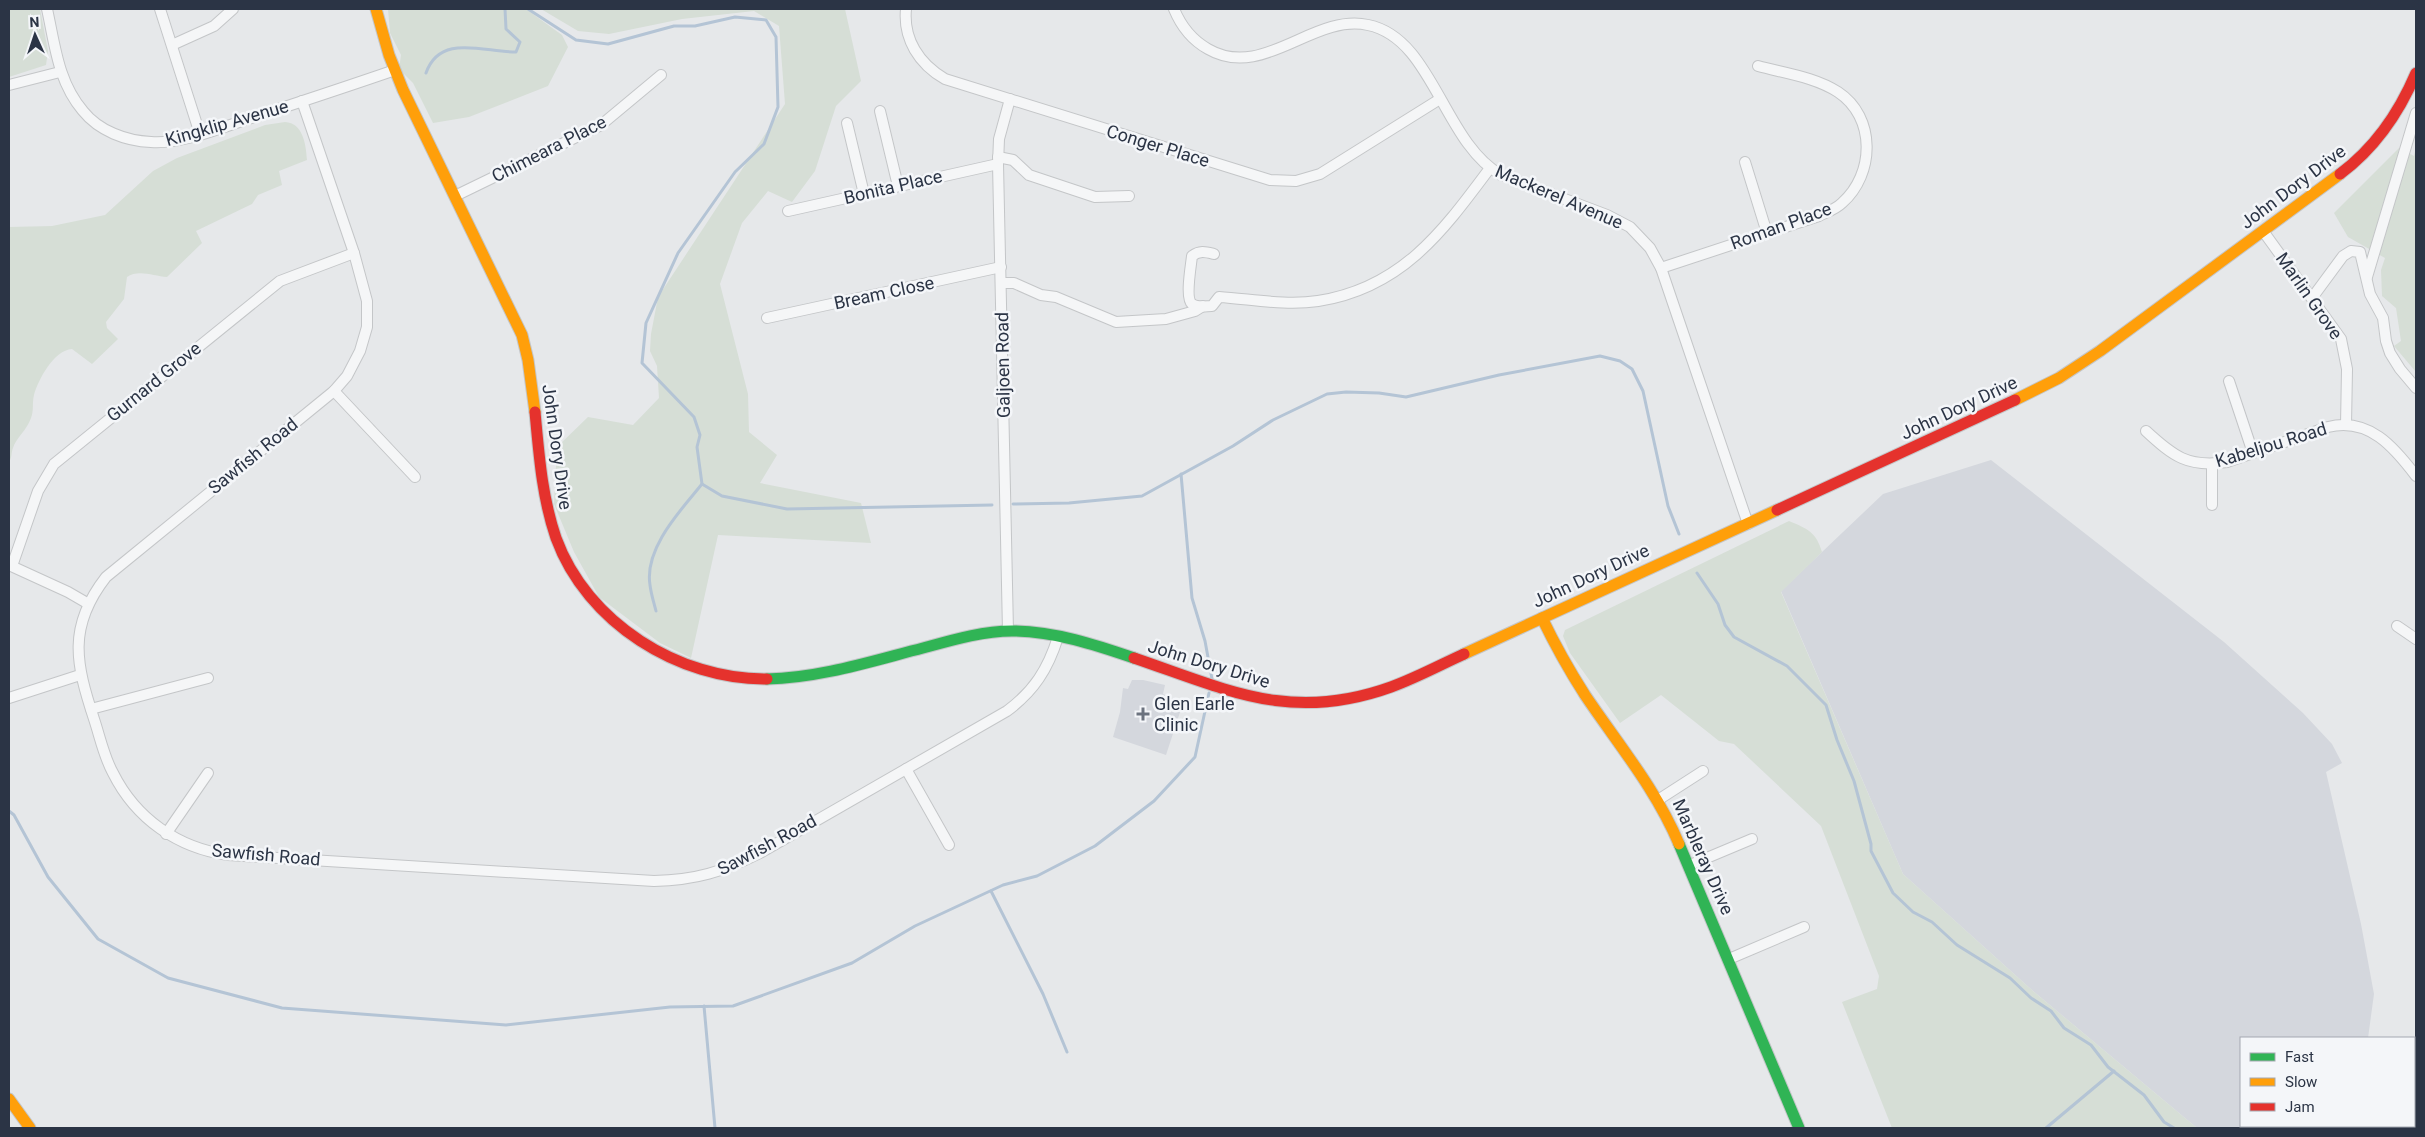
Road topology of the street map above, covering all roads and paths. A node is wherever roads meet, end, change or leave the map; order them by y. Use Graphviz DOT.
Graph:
graph roads {
  1 [pos="47,9"];
  2 [pos="160,9"];
  3 [pos="233,9"];
  4 [pos="376,9"];
  5 [pos="906,9"];
  6 [pos="1174,9"];
  7 [pos="172,45"];
  8 [pos="1758,66"];
  9 [pos="395,70"];
  10 [pos="60,72"];
  11 [pos="661,75"];
  12 [pos="2415,81"];
  13 [pos="9,85"];
  14 [pos="1010,99"];
  15 [pos="1440,99"];
  16 [pos="302,102"];
  17 [pos="880,111"];
  18 [pos="2416,113"];
  19 [pos="847,123"];
  20 [pos="200,134"];
  21 [pos="998,161"];
  22 [pos="1745,162"];
  23 [pos="1490,168"];
  24 [pos="898,186"];
  25 [pos="864,194"];
  26 [pos="455,196"];
  27 [pos="1129,196"];
  28 [pos="788,211"];
  29 [pos="2264,231"];
  30 [pos="1767,233"];
  31 [pos="354,254"];
  32 [pos="1214,254"];
  33 [pos="1001,267"];
  34 [pos="1661,268"];
  35 [pos="2367,278"];
  36 [pos="1001,283"];
  37 [pos="2312,298"];
  38 [pos="1202,306"];
  39 [pos="767,318"];
  40 [pos="2229,381"];
  41 [pos="2416,388"];
  42 [pos="334,391"];
  43 [pos="2346,425"];
  44 [pos="2146,430"];
  45 [pos="2253,453"];
  46 [pos="2212,464"];
  47 [pos="2416,476"];
  48 [pos="415,477"];
  49 [pos="2212,505"];
  50 [pos="1748,524"];
  51 [pos="10,566"];
  52 [pos="87,603"];
  53 [pos="1542,618"];
  54 [pos="2397,626"];
  55 [pos="1008,631"];
  56 [pos="1058,636"];
  57 [pos="2416,639"];
  58 [pos="80,675"];
  59 [pos="208,678"];
  60 [pos="9,698"];
  61 [pos="91,709"];
  62 [pos="906,769"];
  63 [pos="1703,771"];
  64 [pos="208,773"];
  65 [pos="1658,800"];
  66 [pos="166,834"];
  67 [pos="1752,839"];
  68 [pos="949,845"];
  69 [pos="1690,865"];
  70 [pos="1804,927"];
  71 [pos="1729,959"];
  72 [pos="9,1099"];
  73 [pos="30,1128"];
  74 [pos="1799,1128"];
  1 -- 10 [label="street, Kingklip Avenue"];
  2 -- 7 [label="street"];
  3 -- 7 [label="street"];
  4 -- 9 [label="street, John Dory Drive"];
  5 -- 14 [label="street, Conger Place"];
  6 -- 15 [label="street, Mackerel Avenue"];
  7 -- 20 [label="street"];
  8 -- 30 [label="street, Roman Place"];
  9 -- 16 [label="street, Kingklip Avenue"];
  9 -- 26 [label="street, John Dory Drive"];
  10 -- 13 [label="street"];
  10 -- 20 [label="street, Kingklip Avenue"];
  11 -- 26 [label="street, Chimeara Place"];
  12 -- 29 [label="street, John Dory Drive"];
  14 -- 15 [label="street, Conger Place"];
  14 -- 21 [label="street, Galjoen Road"];
  15 -- 23 [label="street, Mackerel Avenue"];
  16 -- 20 [label="street, Kingklip Avenue"];
  16 -- 31 [label="street, Sawfish Road"];
  17 -- 24 [label="street"];
  18 -- 35 [label="street"];
  19 -- 25 [label="street"];
  21 -- 24 [label="street, Bonita Place"];
  21 -- 27 [label="street"];
  21 -- 33 [label="street, Galjoen Road"];
  22 -- 30 [label="street"];
  23 -- 34 [label="street, Mackerel Avenue"];
  23 -- 38 [label="street"];
  24 -- 25 [label="street, Bonita Place"];
  25 -- 28 [label="street, Bonita Place"];
  26 -- 55 [label="street, John Dory Drive"];
  29 -- 37 [label="street, Marlin Grove"];
  29 -- 50 [label="street, John Dory Drive"];
  30 -- 34 [label="street, Roman Place"];
  31 -- 42 [label="street, Sawfish Road"];
  31 -- 51 [label="street, Gurnard Grove"];
  32 -- 38 [label="street"];
  33 -- 36 [label="street, Galjoen Road"];
  33 -- 39 [label="street, Bream Close"];
  34 -- 50 [label="street, Mackerel Avenue"];
  35 -- 37 [label="street"];
  35 -- 41 [label="street"];
  36 -- 38 [label="street"];
  36 -- 55 [label="street, Galjoen Road"];
  37 -- 43 [label="street, Marlin Grove"];
  40 -- 45 [label="street"];
  42 -- 48 [label="street"];
  42 -- 52 [label="street, Sawfish Road"];
  43 -- 45 [label="street, Kabeljou Road"];
  43 -- 47 [label="street, Kabeljou Road"];
  44 -- 46 [label="street, Kabeljou Road"];
  45 -- 46 [label="street, Kabeljou Road"];
  46 -- 49 [label="street"];
  50 -- 53 [label="street, John Dory Drive"];
  51 -- 52 [label="street"];
  52 -- 58 [label="street, Sawfish Road"];
  53 -- 56 [label="street, John Dory Drive"];
  53 -- 65 [label="street, Marbleray Drive"];
  54 -- 57 [label="street"];
  55 -- 56 [label="street, John Dory Drive"];
  56 -- 62 [label="street, Sawfish Road"];
  58 -- 60 [label="street"];
  58 -- 61 [label="street, Sawfish Road"];
  59 -- 61 [label="street"];
  61 -- 66 [label="street, Sawfish Road"];
  62 -- 66 [label="street, Sawfish Road"];
  62 -- 68 [label="street"];
  63 -- 65 [label="street"];
  64 -- 66 [label="street"];
  65 -- 69 [label="street, Marbleray Drive"];
  67 -- 69 [label="street"];
  69 -- 71 [label="street, Marbleray Drive"];
  70 -- 71 [label="street"];
  71 -- 74 [label="street, Marbleray Drive"];
  72 -- 73 [label="street"];
}
